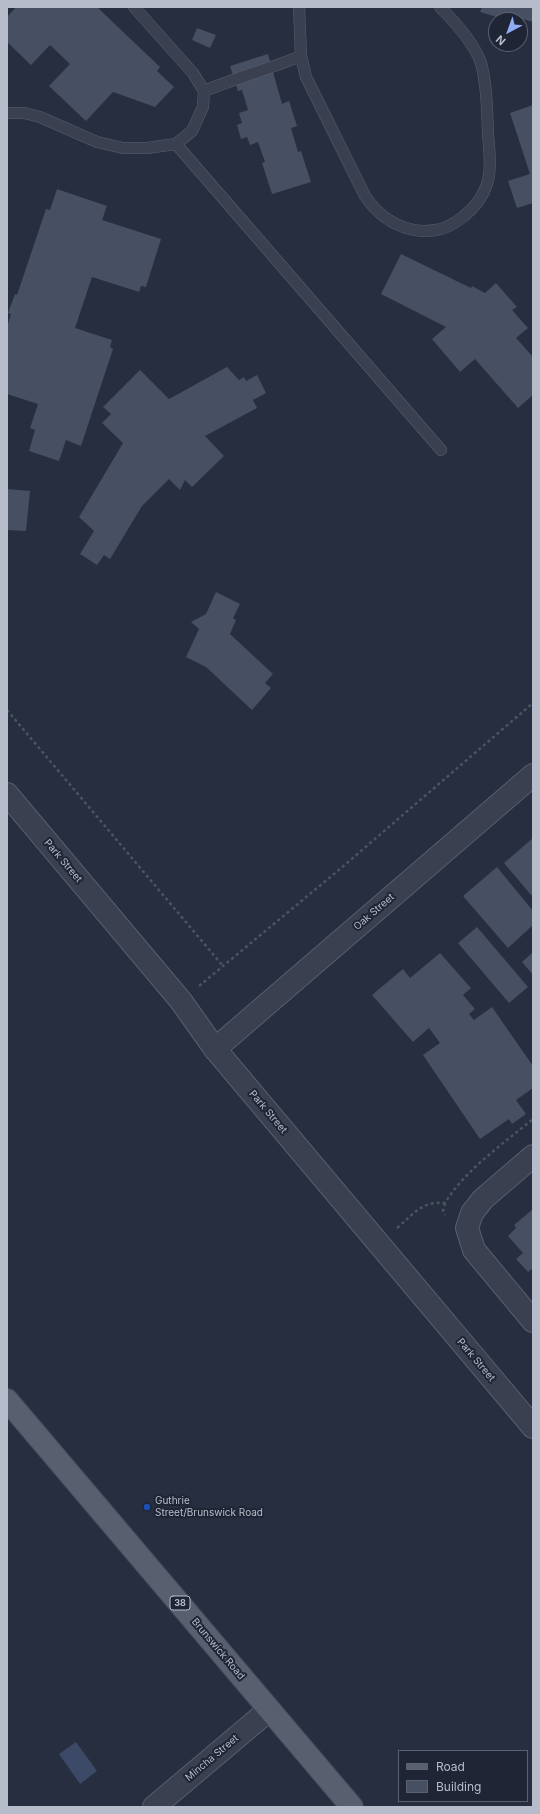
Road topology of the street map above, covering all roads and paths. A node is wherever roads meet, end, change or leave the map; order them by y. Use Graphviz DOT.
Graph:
graph roads {
  1 [pos="134,7"];
  2 [pos="299,7"];
  3 [pos="440,7"];
  4 [pos="301,56"];
  5 [pos="204,91"];
  6 [pos="7,113"];
  7 [pos="176,144"];
  8 [pos="441,450"];
  9 [pos="533,703"];
  10 [pos="7,710"];
  11 [pos="533,775"];
  12 [pos="7,794"];
  13 [pos="223,966"];
  14 [pos="181,1001"];
  15 [pos="215,1049"];
  16 [pos="533,1119"];
  17 [pos="533,1156"];
  18 [pos="379,1245"];
  19 [pos="533,1321"];
  20 [pos="11,1412"];
  21 [pos="533,1427"];
  22 [pos="270,1710"];
  23 [pos="154,1807"];
  24 [pos="352,1807"];
  1 -- 5 [label="lane"];
  2 -- 4 [label="lane"];
  3 -- 4 [label="lane"];
  4 -- 5 [label="lane"];
  5 -- 7 [label="lane"];
  6 -- 7 [label="lane"];
  7 -- 8 [label="lane"];
  9 -- 13 [label="path"];
  10 -- 13 [label="path"];
  11 -- 15 [label="street, Oak Street"];
  12 -- 14 [label="street, Park Street"];
  13 -- 14 [label="path"];
  14 -- 15 [label="street, Park Street"];
  15 -- 18 [label="street, Park Street"];
  16 -- 18 [label="path"];
  17 -- 19 [label="street"];
  18 -- 21 [label="street, Park Street"];
  20 -- 22 [label="main road, Brunswick Road / 38"];
  22 -- 23 [label="street, Mincha Street"];
  22 -- 24 [label="main road, Brunswick Road / 38"];
}
